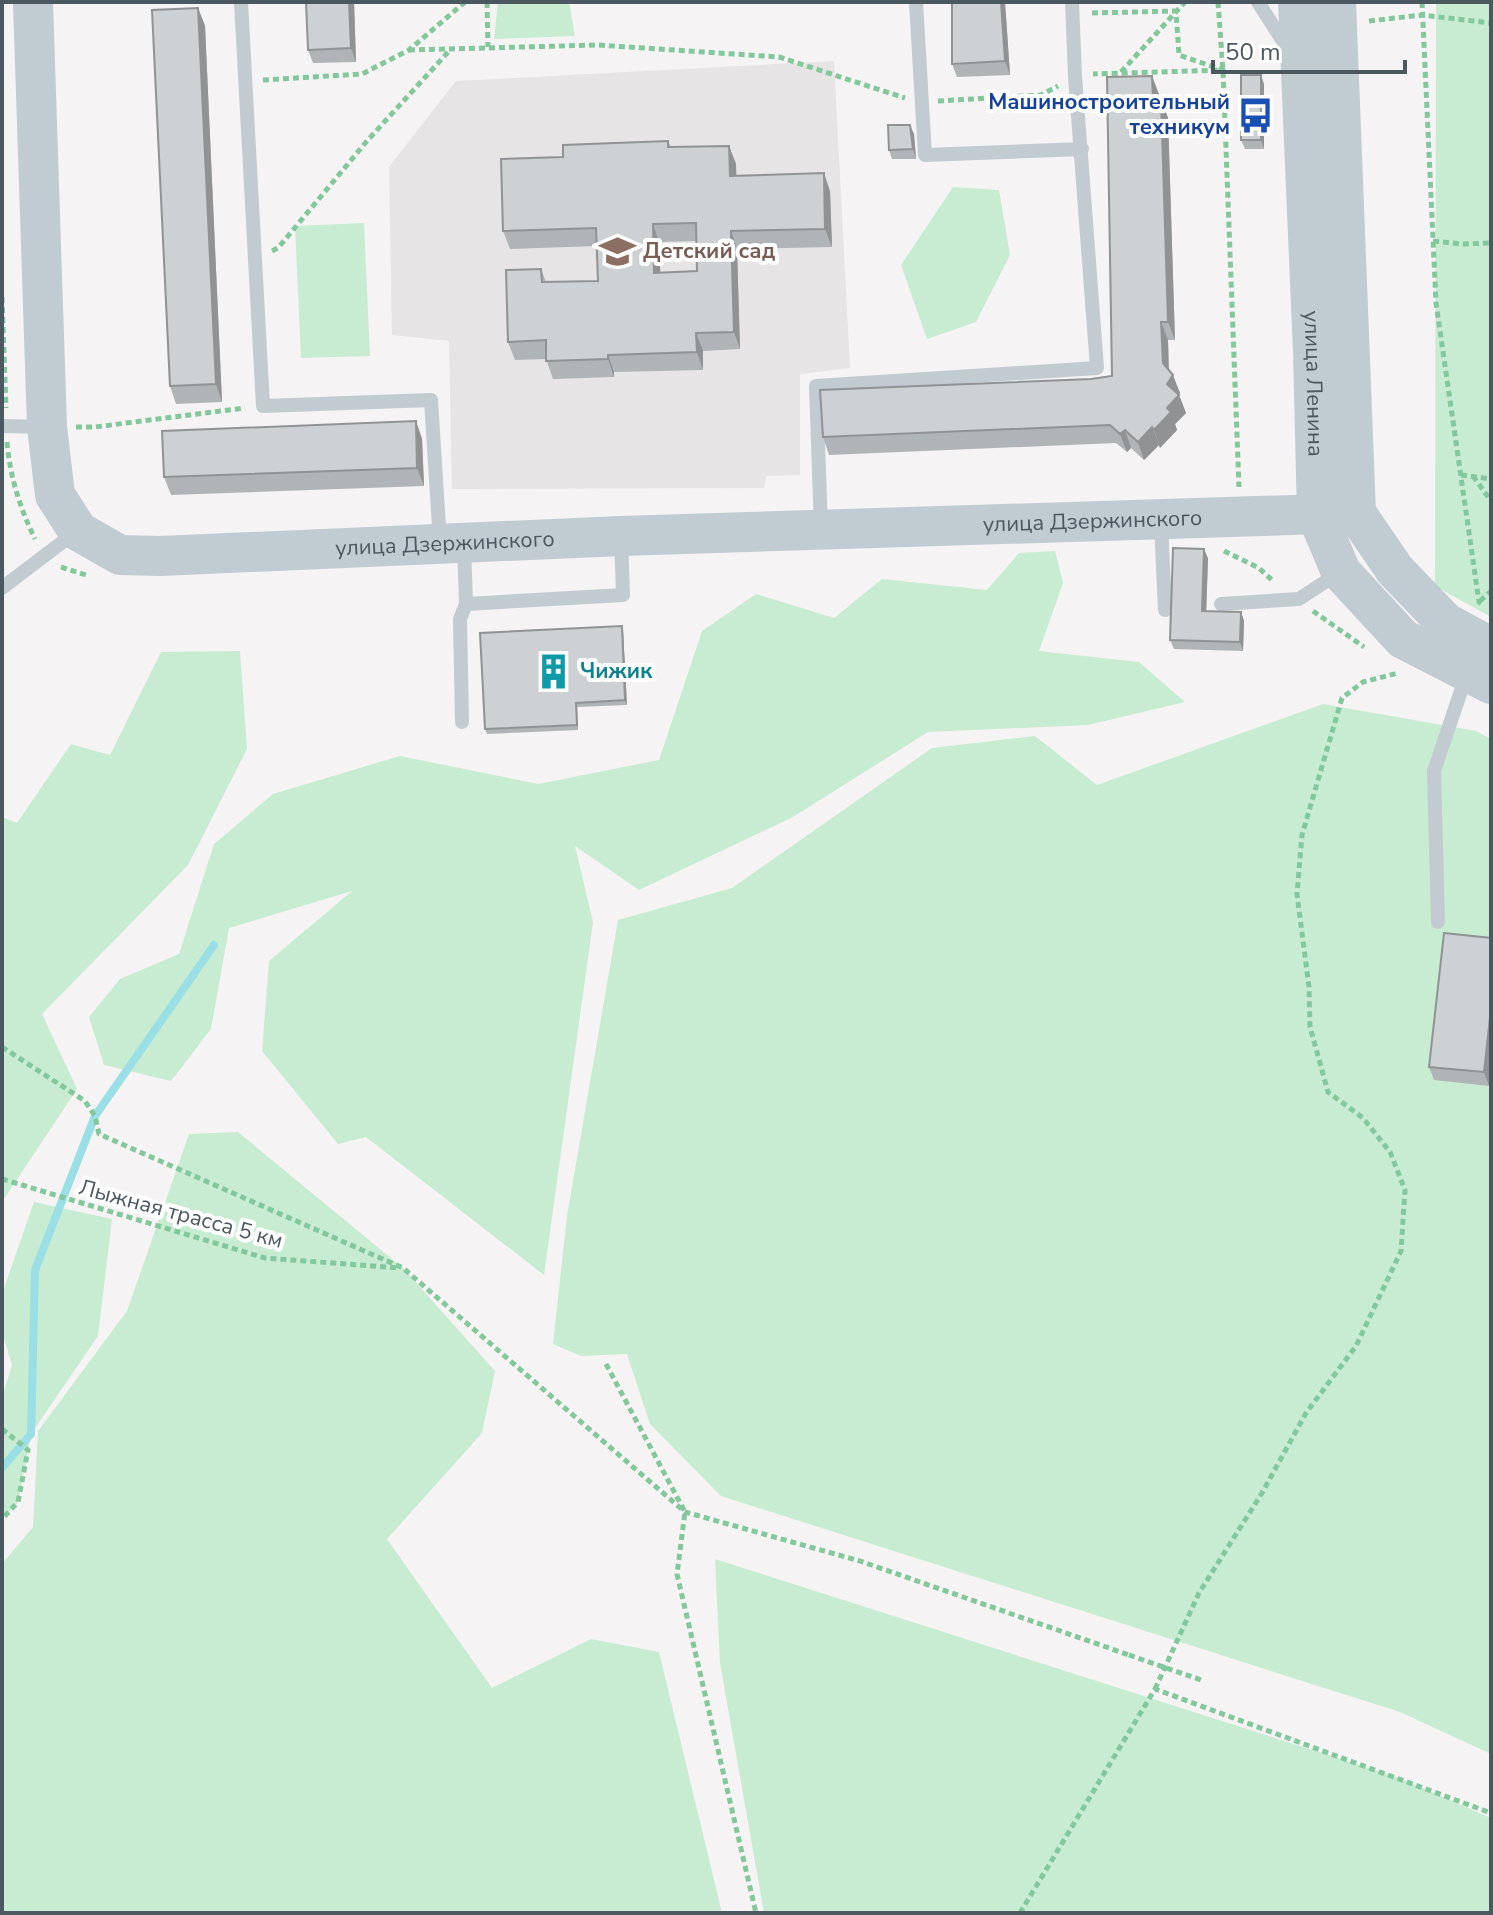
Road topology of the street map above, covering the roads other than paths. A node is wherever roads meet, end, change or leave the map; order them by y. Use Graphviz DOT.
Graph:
graph roads {
  1 [pos="33,2"];
  2 [pos="241,2"];
  3 [pos="916,2"];
  4 [pos="1258,2"];
  5 [pos="1298,2"];
  6 [pos="1072,8"];
  7 [pos="1337,15"];
  8 [pos="1300,68"];
  9 [pos="1082,149"];
  10 [pos="4,426"];
  11 [pos="47,427"];
  12 [pos="1336,514"];
  13 [pos="1161,518"];
  14 [pos="821,530"];
  15 [pos="78,531"];
  16 [pos="621,536"];
  17 [pos="452,544"];
  18 [pos="1341,572"];
  19 [pos="2,588"];
  20 [pos="466,604"];
  21 [pos="1221,604"];
  22 [pos="1165,610"];
  23 [pos="1474,666"];
  24 [pos="462,722"];
  25 [pos="1438,922"];
  1 -- 11 [label="main road, улица Дзержинского"];
  2 -- 17 [label="lane"];
  3 -- 9 [label="lane"];
  4 -- 8 [label="lane"];
  5 -- 8 [label="main road, улица Ленина"];
  6 -- 9 [label="lane"];
  7 -- 12 [label="main road, улица Ленина"];
  8 -- 12 [label="main road, улица Ленина"];
  9 -- 14 [label="lane"];
  10 -- 11 [label="lane"];
  11 -- 15 [label="main road, улица Дзержинского"];
  12 -- 13 [label="main road, улица Дзержинского"];
  12 -- 18 [label="main road, улица Ленина"];
  12 -- 23 [label="main road"];
  13 -- 14 [label="main road, улица Дзержинского"];
  13 -- 22 [label="lane"];
  14 -- 16 [label="main road, улица Дзержинского"];
  15 -- 17 [label="main road, улица Дзержинского"];
  15 -- 19 [label="lane"];
  16 -- 17 [label="main road, улица Дзержинского"];
  16 -- 20 [label="lane"];
  17 -- 20 [label="lane"];
  18 -- 21 [label="lane"];
  18 -- 23 [label="main road, улица Ленина"];
  20 -- 24 [label="lane"];
  23 -- 25 [label="lane"];
}
